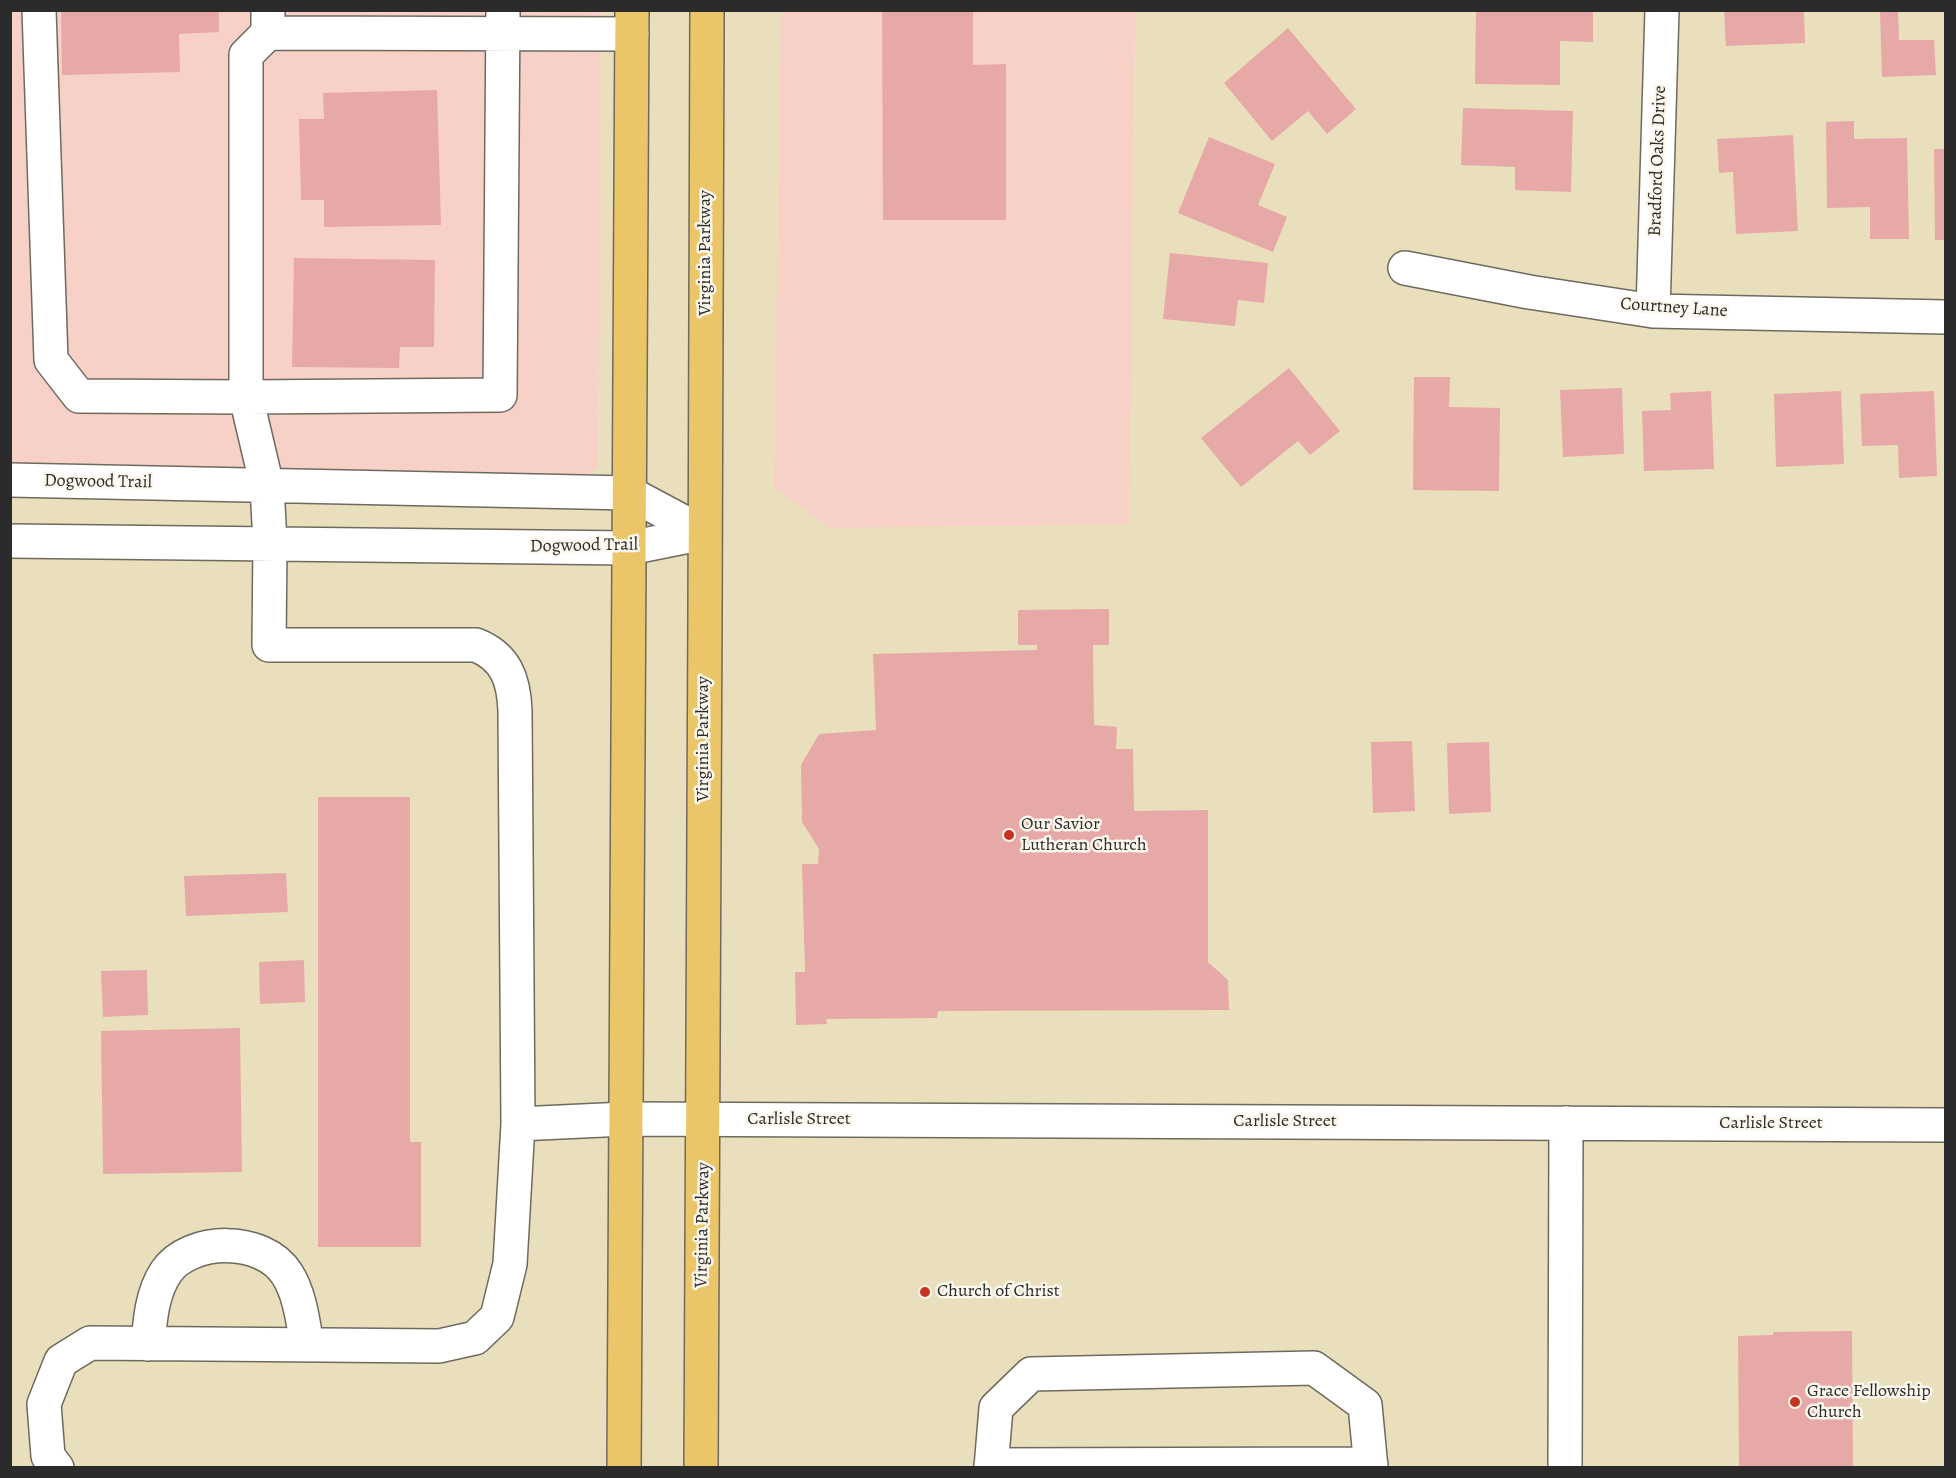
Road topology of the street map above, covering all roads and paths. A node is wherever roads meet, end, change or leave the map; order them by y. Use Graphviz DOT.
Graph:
graph roads {
  1 [pos="39,10"];
  2 [pos="706,10"];
  3 [pos="1662,10"];
  4 [pos="268,22"];
  5 [pos="503,22"];
  6 [pos="632,22"];
  7 [pos="1405,268"];
  8 [pos="1653,311"];
  9 [pos="1946,317"];
  10 [pos="246,397"];
  11 [pos="10,480"];
  12 [pos="267,486"];
  13 [pos="629,494"];
  14 [pos="704,533"];
  15 [pos="10,541"];
  16 [pos="270,543"];
  17 [pos="629,548"];
  18 [pos="625,1119"];
  19 [pos="704,1119"];
  20 [pos="1566,1123"];
  21 [pos="518,1124"];
  22 [pos="1946,1125"];
  23 [pos="148,1344"];
  24 [pos="307,1345"];
  25 [pos="991,1466"];
  26 [pos="1371,1466"];
  27 [pos="57,1467"];
  28 [pos="624,1467"];
  29 [pos="700,1467"];
  30 [pos="1565,1467"];
  1 -- 10 [label="street"];
  2 -- 14 [label="main road, Virginia Parkway"];
  3 -- 8 [label="street, Bradford Oaks Drive"];
  4 -- 5 [label="street"];
  4 -- 10 [label="street"];
  5 -- 6 [label="street"];
  5 -- 10 [label="street"];
  6 -- 13 [label="main road"];
  7 -- 8 [label="street, Courtney Lane"];
  8 -- 9 [label="street, Courtney Lane"];
  10 -- 12 [label="street"];
  11 -- 12 [label="street, Dogwood Trail"];
  12 -- 13 [label="street, Dogwood Trail"];
  12 -- 16 [label="street"];
  13 -- 14 [label="street, Dogwood Trail"];
  13 -- 17 [label="main road"];
  14 -- 17 [label="street, Dogwood Trail"];
  14 -- 19 [label="main road, Virginia Parkway"];
  15 -- 16 [label="street, Dogwood Trail"];
  16 -- 17 [label="street, Dogwood Trail"];
  16 -- 21 [label="street"];
  17 -- 18 [label="main road"];
  18 -- 19 [label="street, Carlisle Street"];
  18 -- 21 [label="street, Carlisle Street"];
  18 -- 28 [label="main road"];
  19 -- 20 [label="street, Carlisle Street"];
  19 -- 29 [label="main road, Virginia Parkway"];
  20 -- 22 [label="street, Carlisle Street"];
  20 -- 30 [label="street"];
  21 -- 24 [label="street"];
  23 -- 24 [label="street"];
  23 -- 24 [label="street"];
  23 -- 27 [label="street"];
  25 -- 26 [label="street"];
  25 -- 26 [label="street"];
}
